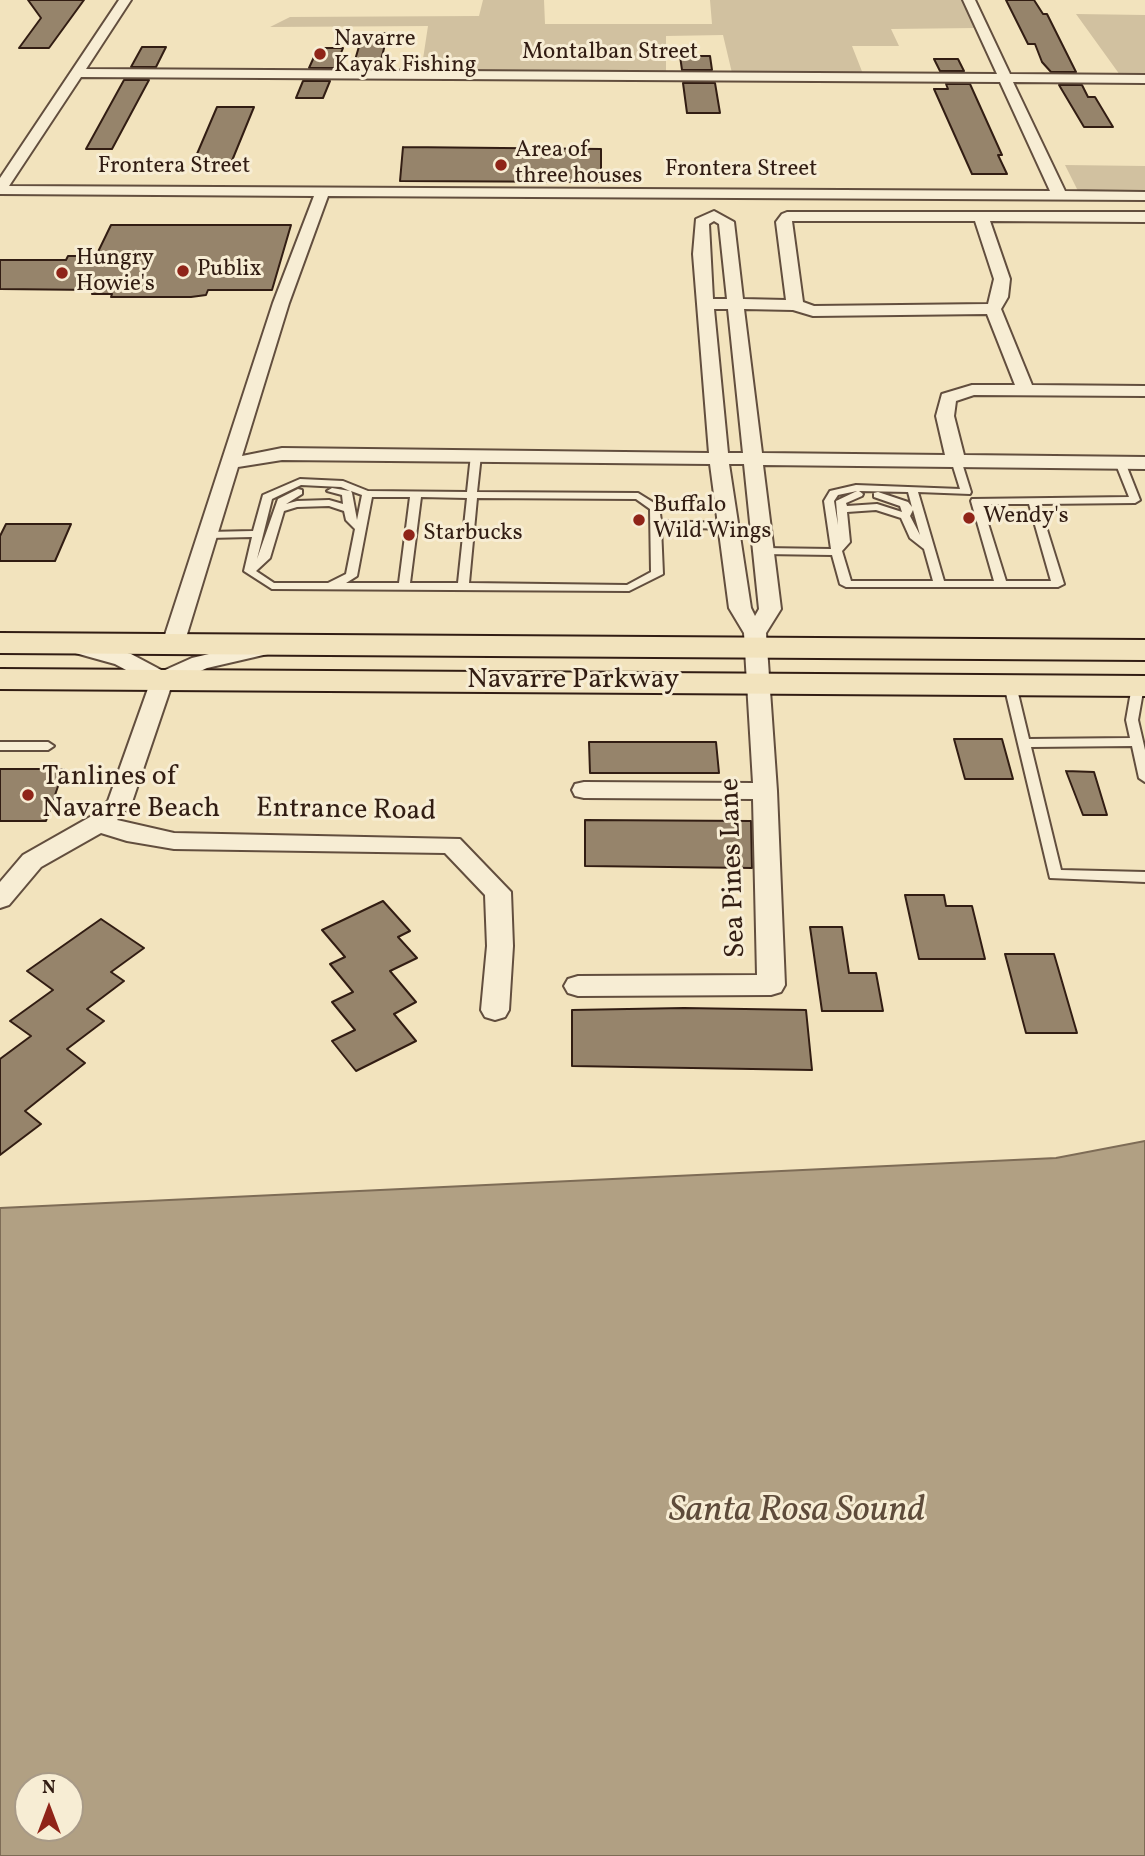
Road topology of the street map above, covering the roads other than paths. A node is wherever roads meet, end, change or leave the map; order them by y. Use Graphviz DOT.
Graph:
graph roads {
  1 [pos="125,0"];
  2 [pos="969,0"];
  3 [pos="75,73"];
  4 [pos="1003,78"];
  5 [pos="1145,79"];
  6 [pos="0,189"];
  7 [pos="323,191"];
  8 [pos="712,193"];
  9 [pos="1059,195"];
  10 [pos="1145,196"];
  11 [pos="714,215"];
  12 [pos="981,216"];
  13 [pos="1145,217"];
  14 [pos="706,304"];
  15 [pos="736,305"];
  16 [pos="795,305"];
  17 [pos="993,309"];
  18 [pos="1026,391"];
  19 [pos="1145,391"];
  20 [pos="720,458"];
  21 [pos="231,462"];
  22 [pos="475,462"];
  23 [pos="1145,463"];
  24 [pos="754,464"];
  25 [pos="1130,471"];
  26 [pos="961,475"];
  27 [pos="912,489"];
  28 [pos="367,494"];
  29 [pos="416,494"];
  30 [pos="472,495"];
  31 [pos="976,501"];
  32 [pos="1033,501"];
  33 [pos="655,524"];
  34 [pos="726,526"];
  35 [pos="360,528"];
  36 [pos="258,534"];
  37 [pos="208,535"];
  38 [pos="928,548"];
  39 [pos="764,551"];
  40 [pos="837,552"];
  41 [pos="249,571"];
  42 [pos="939,583"];
  43 [pos="1001,584"];
  44 [pos="330,586"];
  45 [pos="404,586"];
  46 [pos="463,586"];
  47 [pos="755,640"];
  48 [pos="0,643"];
  49 [pos="69,644"];
  50 [pos="173,645"];
  51 [pos="279,645"];
  52 [pos="1145,650"];
  53 [pos="0,679"];
  54 [pos="162,680"];
  55 [pos="1143,680"];
  56 [pos="758,684"];
  57 [pos="1010,685"];
  58 [pos="1136,742"];
  59 [pos="1024,743"];
  60 [pos="0,746"];
  61 [pos="48,746"];
  62 [pos="1145,778"];
  63 [pos="584,790"];
  64 [pos="765,791"];
  65 [pos="99,823"];
  66 [pos="1145,877"];
  67 [pos="0,899"];
  68 [pos="578,986"];
  69 [pos="495,1010"];
  1 -- 3 [label="street"];
  2 -- 4 [label="street"];
  3 -- 4 [label="street, Montalban Street"];
  3 -- 6 [label="street"];
  4 -- 5 [label="street, Montalban Street"];
  4 -- 9 [label="street"];
  6 -- 7 [label="street, Frontera Street"];
  7 -- 8 [label="street, Frontera Street"];
  7 -- 21 [label="street"];
  8 -- 9 [label="street, Frontera Street"];
  8 -- 11 [label="street"];
  9 -- 10 [label="street, Frontera Street"];
  11 -- 14 [label="street"];
  11 -- 15 [label="street"];
  12 -- 13 [label="street"];
  12 -- 16 [label="street"];
  12 -- 17 [label="street"];
  14 -- 15 [label="street"];
  14 -- 20 [label="street"];
  15 -- 16 [label="street"];
  15 -- 24 [label="street"];
  16 -- 17 [label="street"];
  17 -- 18 [label="street"];
  18 -- 19 [label="street"];
  18 -- 26 [label="street"];
  20 -- 22 [label="street"];
  20 -- 24 [label="street"];
  20 -- 34 [label="street"];
  21 -- 22 [label="street"];
  21 -- 37 [label="street"];
  22 -- 30 [label="lane"];
  23 -- 25 [label="street"];
  24 -- 26 [label="street"];
  24 -- 39 [label="street"];
  25 -- 26 [label="street"];
  25 -- 32 [label="lane"];
  26 -- 27 [label="lane"];
  26 -- 31 [label="lane"];
  27 -- 38 [label="lane"];
  27 -- 40 [label="lane"];
  28 -- 29 [label="lane"];
  28 -- 35 [label="lane"];
  28 -- 36 [label="lane"];
  29 -- 30 [label="lane"];
  29 -- 45 [label="lane"];
  30 -- 33 [label="lane"];
  30 -- 46 [label="lane"];
  31 -- 32 [label="lane"];
  31 -- 43 [label="lane"];
  32 -- 43 [label="lane"];
  33 -- 34 [label="lane"];
  33 -- 46 [label="lane"];
  34 -- 47 [label="street"];
  35 -- 41 [label="lane"];
  35 -- 44 [label="lane"];
  36 -- 37 [label="lane"];
  36 -- 41 [label="lane"];
  37 -- 50 [label="street"];
  38 -- 40 [label="lane"];
  38 -- 42 [label="lane"];
  39 -- 40 [label="lane"];
  39 -- 47 [label="street"];
  40 -- 42 [label="lane"];
  41 -- 44 [label="lane"];
  42 -- 43 [label="lane"];
  44 -- 45 [label="lane"];
  45 -- 46 [label="lane"];
  47 -- 51 [label="highway, Navarre Parkway"];
  47 -- 52 [label="highway, Navarre Parkway"];
  47 -- 56 [label="street, Sea Pines Lane"];
  48 -- 49 [label="highway, Navarre Parkway"];
  49 -- 50 [label="highway, Navarre Parkway"];
  49 -- 54 [label="street"];
  50 -- 51 [label="highway, Navarre Parkway"];
  51 -- 54 [label="street"];
  53 -- 54 [label="highway, Navarre Parkway"];
  54 -- 56 [label="highway, Navarre Parkway"];
  54 -- 65 [label="street"];
  55 -- 57 [label="highway, Navarre Parkway"];
  55 -- 58 [label="lane"];
  56 -- 57 [label="highway, Navarre Parkway"];
  56 -- 64 [label="street, Sea Pines Lane"];
  57 -- 59 [label="lane"];
  58 -- 59 [label="lane"];
  58 -- 62 [label="lane"];
  59 -- 66 [label="lane"];
  60 -- 61 [label="lane"];
  63 -- 64 [label="street"];
  64 -- 68 [label="street, Sea Pines Lane"];
  65 -- 67 [label="street"];
  65 -- 69 [label="street, Entrance Road"];
}
